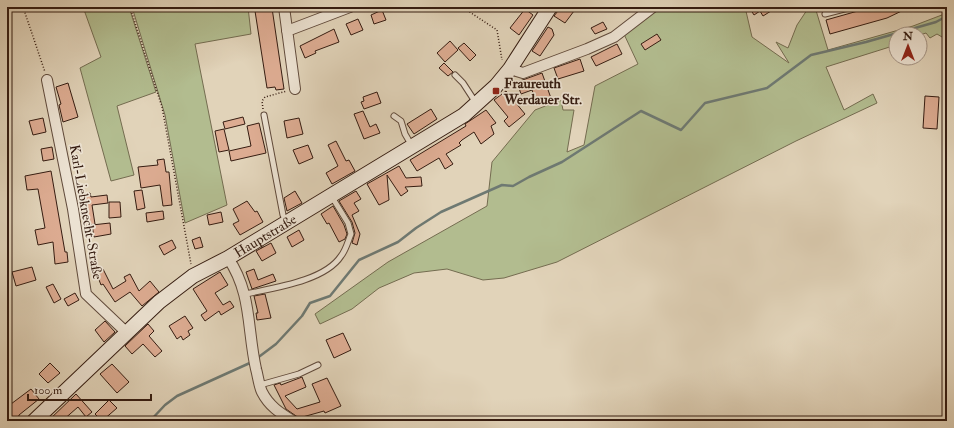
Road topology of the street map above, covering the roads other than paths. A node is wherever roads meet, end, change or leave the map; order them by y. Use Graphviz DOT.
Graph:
graph roads {
  1 [pos="284,7"];
  2 [pos="350,7"];
  3 [pos="550,7"];
  4 [pos="653,7"];
  5 [pos="852,7"];
  6 [pos="825,14"];
  7 [pos="287,31"];
  8 [pos="510,69"];
  9 [pos="455,75"];
  10 [pos="47,80"];
  11 [pos="295,90"];
  12 [pos="476,104"];
  13 [pos="264,115"];
  14 [pos="394,116"];
  15 [pos="412,147"];
  16 [pos="331,196"];
  17 [pos="287,222"];
  18 [pos="228,258"];
  19 [pos="246,294"];
  20 [pos="127,334"];
  21 [pos="318,365"];
  22 [pos="260,385"];
  23 [pos="34,421"];
  24 [pos="293,421"];
  1 -- 7 [label="street"];
  2 -- 7 [label="street"];
  3 -- 8 [label="main road, Hauptstraße"];
  4 -- 8 [label="street"];
  5 -- 6 [label="lane"];
  7 -- 11 [label="street"];
  8 -- 12 [label="main road, Hauptstraße"];
  9 -- 12 [label="lane"];
  10 -- 20 [label="street, Karl-Liebknecht-Straße"];
  12 -- 15 [label="main road, Hauptstraße"];
  13 -- 17 [label="lane"];
  14 -- 15 [label="lane"];
  15 -- 16 [label="main road, Hauptstraße"];
  16 -- 17 [label="main road, Hauptstraße"];
  16 -- 19 [label="lane"];
  17 -- 18 [label="main road, Hauptstraße"];
  18 -- 19 [label="street"];
  18 -- 20 [label="main road, Hauptstraße"];
  19 -- 22 [label="street"];
  20 -- 23 [label="main road, Hauptstraße"];
  21 -- 22 [label="lane"];
  22 -- 24 [label="street"];
}
